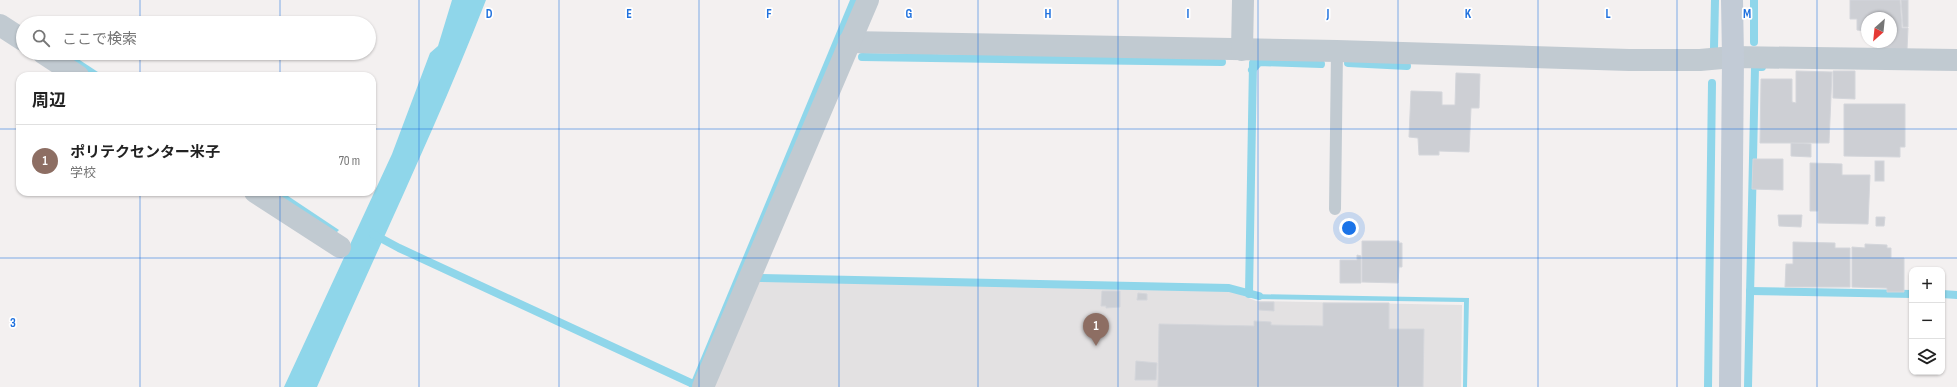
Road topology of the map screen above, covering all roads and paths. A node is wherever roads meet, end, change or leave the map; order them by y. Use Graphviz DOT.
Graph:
graph roads {
  1 [pos="868,0"];
  2 [pos="1243,0"];
  3 [pos="1732,0"];
  4 [pos="0,25"];
  5 [pos="16,35"];
  6 [pos="849,42"];
  7 [pos="1242,50"];
  8 [pos="1337,51"];
  9 [pos="1733,57"];
  10 [pos="54,60"];
  11 [pos="1957,60"];
  12 [pos="72,72"];
  13 [pos="261,196"];
  14 [pos="1336,209"];
  15 [pos="340,247"];
  16 [pos="704,387"];
  17 [pos="1730,387"];
  1 -- 6 [label="street"];
  2 -- 7 [label="street"];
  3 -- 9 [label="street"];
  4 -- 5 [label="street"];
  6 -- 7 [label="street"];
  6 -- 16 [label="street"];
  7 -- 8 [label="street"];
  8 -- 9 [label="street"];
  8 -- 14 [label="lane"];
  9 -- 11 [label="street"];
  9 -- 17 [label="street"];
  10 -- 12 [label="street"];
  13 -- 15 [label="street"];
}
